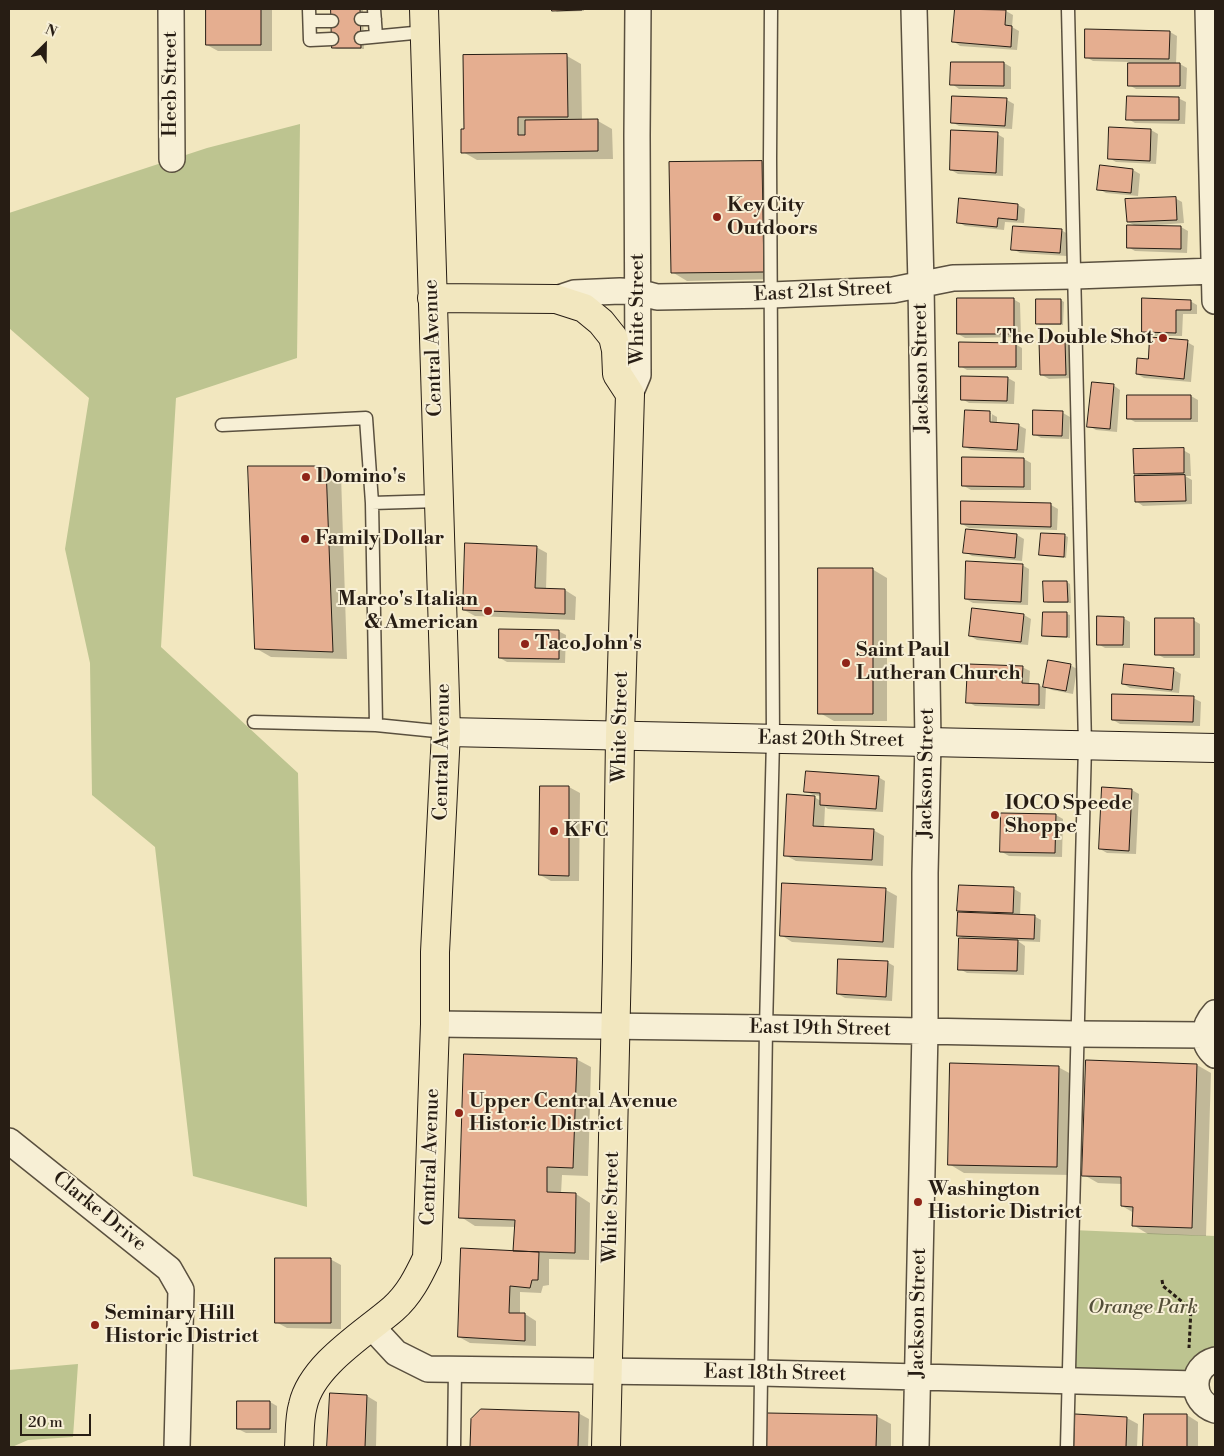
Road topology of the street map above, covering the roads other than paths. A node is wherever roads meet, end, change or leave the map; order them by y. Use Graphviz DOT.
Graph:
graph roads {
  1 [pos="171,9"];
  2 [pos="638,9"];
  3 [pos="771,9"];
  4 [pos="914,9"];
  5 [pos="1068,9"];
  6 [pos="1208,9"];
  7 [pos="375,14"];
  8 [pos="309,15"];
  9 [pos="360,19"];
  10 [pos="332,21"];
  11 [pos="424,21"];
  12 [pos="376,36"];
  13 [pos="361,38"];
  14 [pos="332,39"];
  15 [pos="172,159"];
  16 [pos="1215,271"];
  17 [pos="1075,276"];
  18 [pos="921,284"];
  19 [pos="638,292"];
  20 [pos="771,295"];
  21 [pos="432,298"];
  22 [pos="556,299"];
  23 [pos="1215,301"];
  24 [pos="630,394"];
  25 [pos="222,425"];
  26 [pos="439,501"];
  27 [pos="372,503"];
  28 [pos="254,722"];
  29 [pos="376,725"];
  30 [pos="446,732"];
  31 [pos="620,736"];
  32 [pos="773,738"];
  33 [pos="928,742"];
  34 [pos="1085,745"];
  35 [pos="1215,748"];
  36 [pos="435,1024"];
  37 [pos="616,1026"];
  38 [pos="766,1028"];
  39 [pos="925,1031"];
  40 [pos="1077,1034"];
  41 [pos="1212,1034"];
  42 [pos="9,1141"];
  43 [pos="371,1326"];
  44 [pos="1215,1360"];
  45 [pos="455,1369"];
  46 [pos="608,1370"];
  47 [pos="761,1373"];
  48 [pos="917,1378"];
  49 [pos="1068,1381"];
  50 [pos="1196,1384"];
  51 [pos="1215,1410"];
  52 [pos="177,1447"];
  53 [pos="299,1447"];
  54 [pos="454,1447"];
  55 [pos="606,1447"];
  56 [pos="760,1447"];
  57 [pos="916,1447"];
  58 [pos="1068,1447"];
  1 -- 15 [label="street, Heeb Street"];
  2 -- 19 [label="street, White Street"];
  3 -- 20 [label="lane"];
  4 -- 18 [label="street, Jackson Street"];
  5 -- 17 [label="lane"];
  6 -- 16 [label="street"];
  7 -- 9 [label="lane"];
  7 -- 12 [label="lane"];
  8 -- 10 [label="lane"];
  8 -- 14 [label="lane"];
  11 -- 12 [label="lane"];
  11 -- 21 [label="main road, Central Avenue"];
  12 -- 13 [label="lane"];
  16 -- 17 [label="street, East 21st Street"];
  16 -- 23 [label="street"];
  17 -- 18 [label="street, East 21st Street"];
  17 -- 34 [label="lane"];
  18 -- 20 [label="street, East 21st Street"];
  18 -- 33 [label="street, Jackson Street"];
  19 -- 20 [label="street, East 21st Street"];
  19 -- 22 [label="street, East 21st Street"];
  19 -- 24 [label="street, White Street"];
  20 -- 32 [label="lane"];
  21 -- 22 [label="main road, East 21st Street"];
  21 -- 26 [label="main road, Central Avenue"];
  22 -- 24 [label="main road"];
  24 -- 31 [label="main road, White Street"];
  25 -- 27 [label="lane"];
  26 -- 27 [label="lane"];
  26 -- 30 [label="main road, Central Avenue"];
  27 -- 29 [label="lane"];
  28 -- 29 [label="lane"];
  29 -- 30 [label="lane"];
  30 -- 31 [label="street, East 20th Street"];
  30 -- 36 [label="main road, Central Avenue"];
  31 -- 32 [label="street, East 20th Street"];
  31 -- 37 [label="main road, White Street"];
  32 -- 33 [label="street, East 20th Street"];
  32 -- 38 [label="lane"];
  33 -- 34 [label="street, East 20th Street"];
  33 -- 39 [label="street, Jackson Street"];
  34 -- 35 [label="street, East 20th Street"];
  34 -- 40 [label="lane"];
  36 -- 37 [label="street, East 19th Street"];
  36 -- 43 [label="main road, Central Avenue"];
  37 -- 38 [label="street, East 19th Street"];
  37 -- 46 [label="main road, White Street"];
  38 -- 39 [label="street, East 19th Street"];
  38 -- 47 [label="lane"];
  39 -- 40 [label="street, East 19th Street"];
  39 -- 48 [label="street, Jackson Street"];
  40 -- 41 [label="street, East 19th Street"];
  40 -- 49 [label="lane"];
  42 -- 52 [label="street, Clarke Drive"];
  43 -- 45 [label="street, East 18th Street"];
  43 -- 53 [label="main road, Central Avenue"];
  44 -- 50 [label="street"];
  45 -- 46 [label="street, East 18th Street"];
  45 -- 54 [label="lane"];
  46 -- 47 [label="street, East 18th Street"];
  46 -- 55 [label="main road, White Street"];
  47 -- 48 [label="street, East 18th Street"];
  47 -- 56 [label="lane"];
  48 -- 49 [label="street, East 18th Street"];
  48 -- 57 [label="street, Jackson Street"];
  49 -- 50 [label="street, East 18th Street"];
  49 -- 58 [label="lane"];
  50 -- 51 [label="street"];
}
